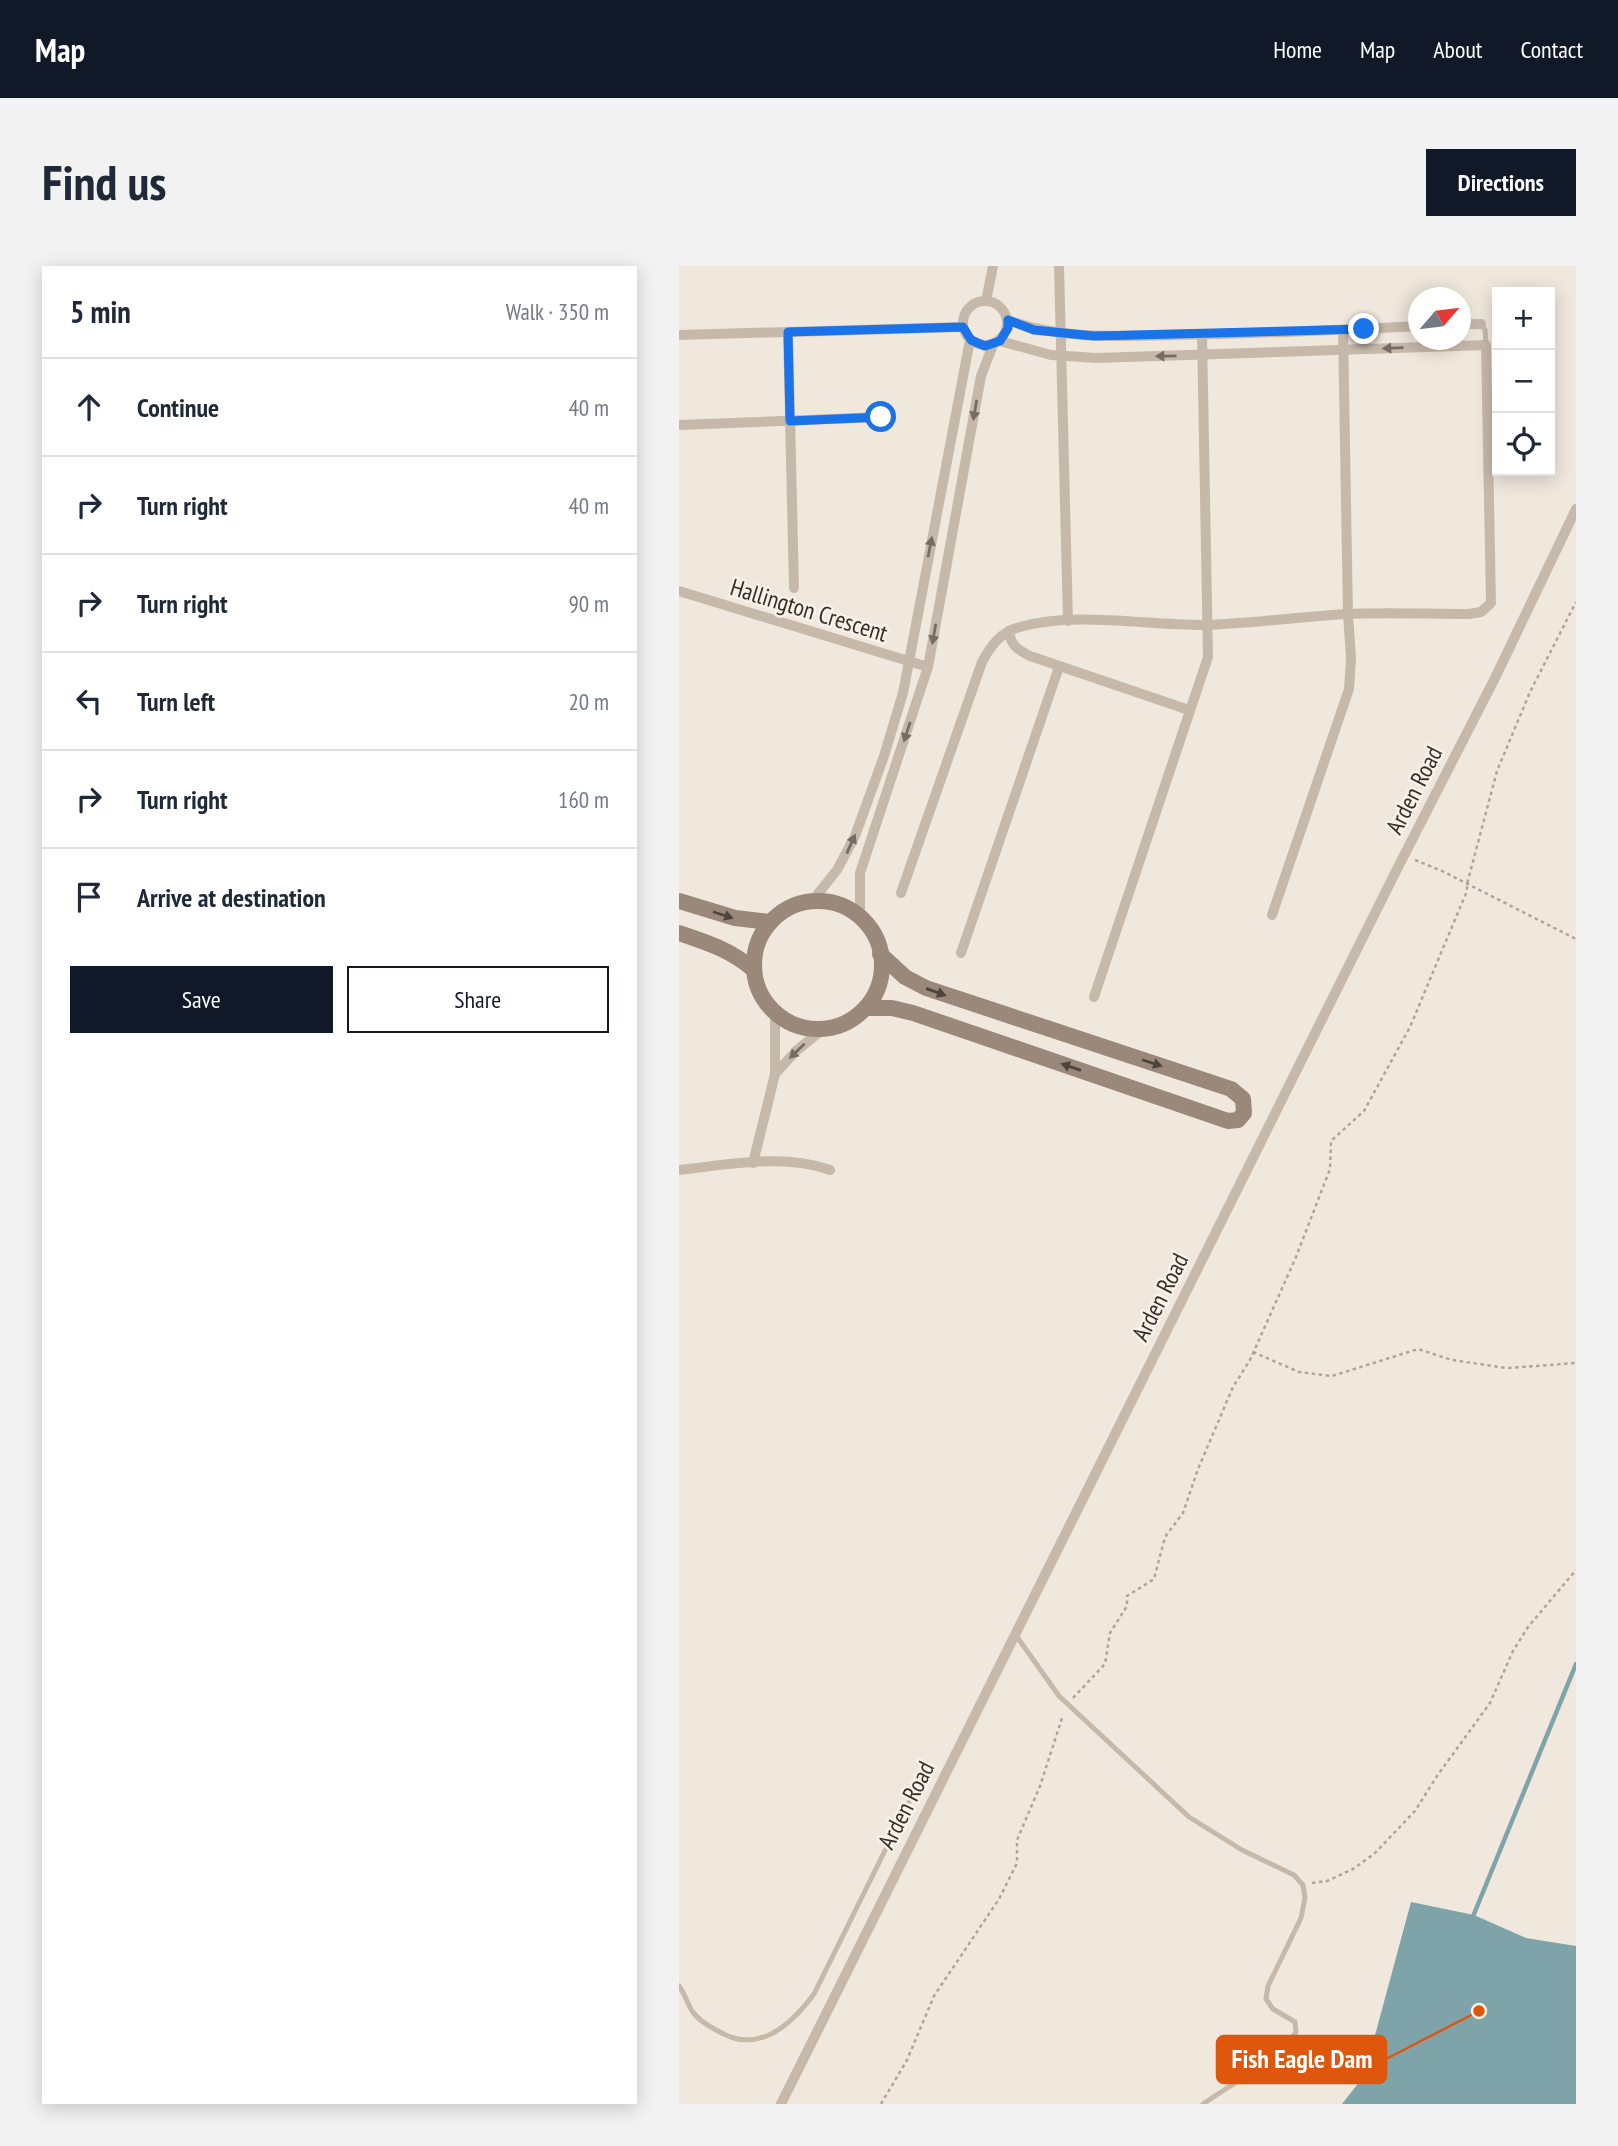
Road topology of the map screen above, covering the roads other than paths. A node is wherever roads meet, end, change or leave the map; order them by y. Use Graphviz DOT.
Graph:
graph roads {
  1 [pos="993,266"];
  2 [pos="1059,266"];
  3 [pos="986,301"];
  4 [pos="1008,320"];
  5 [pos="1471,324"];
  6 [pos="1481,324"];
  7 [pos="963,327"];
  8 [pos="1408,327"];
  9 [pos="1343,330"];
  10 [pos="788,332"];
  11 [pos="1060,334"];
  12 [pos="1202,334"];
  13 [pos="679,335"];
  14 [pos="971,340"];
  15 [pos="996,343"];
  16 [pos="1486,345"];
  17 [pos="1343,350"];
  18 [pos="1201,355"];
  19 [pos="1059,356"];
  20 [pos="881,417"];
  21 [pos="790,421"];
  22 [pos="679,425"];
  23 [pos="1576,509"];
  24 [pos="794,588"];
  25 [pos="679,591"];
  26 [pos="1348,614"];
  27 [pos="1068,621"];
  28 [pos="1206,625"];
  29 [pos="1009,631"];
  30 [pos="908,662"];
  31 [pos="928,667"];
  32 [pos="1059,667"];
  33 [pos="1189,710"];
  34 [pos="901,893"];
  35 [pos="813,900"];
  36 [pos="679,901"];
  37 [pos="1272,915"];
  38 [pos="860,916"];
  39 [pos="769,922"];
  40 [pos="679,933"];
  41 [pos="961,953"];
  42 [pos="880,954"];
  43 [pos="753,969"];
  44 [pos="1094,997"];
  45 [pos="867,1008"];
  46 [pos="775,1014"];
  47 [pos="822,1030"];
  48 [pos="775,1074"];
  49 [pos="753,1163"];
  50 [pos="679,1170"];
  51 [pos="830,1170"];
  52 [pos="1015,1634"];
  53 [pos="909,1802"];
  54 [pos="679,1986"];
  55 [pos="781,2104"];
  56 [pos="1203,2104"];
  1 -- 3 [label="street"];
  2 -- 11 [label="street"];
  3 -- 4 [label="street"];
  3 -- 7 [label="street"];
  4 -- 11 [label="street"];
  4 -- 15 [label="street"];
  5 -- 6 [label="street"];
  6 -- 16 [label="lane"];
  7 -- 10 [label="street"];
  7 -- 14 [label="street"];
  8 -- 9 [label="street"];
  9 -- 12 [label="street"];
  9 -- 17 [label="street"];
  10 -- 13 [label="street"];
  10 -- 21 [label="street"];
  11 -- 12 [label="street"];
  11 -- 19 [label="street"];
  12 -- 18 [label="street"];
  14 -- 15 [label="street"];
  30 -- 14 [label="street, one-way"];
  15 -- 19 [label="street"];
  15 -- 31 [label="street, one-way"];
  16 -- 17 [label="street, one-way"];
  16 -- 26 [label="street"];
  17 -- 18 [label="street"];
  17 -- 26 [label="street"];
  18 -- 19 [label="street, one-way"];
  18 -- 28 [label="street"];
  19 -- 27 [label="street"];
  20 -- 21 [label="street"];
  21 -- 22 [label="street"];
  21 -- 24 [label="street"];
  23 -- 52 [label="street, Arden Road"];
  25 -- 30 [label="street, Hallington Crescent"];
  26 -- 28 [label="street"];
  26 -- 37 [label="street"];
  27 -- 28 [label="street"];
  27 -- 29 [label="street"];
  28 -- 33 [label="street"];
  29 -- 32 [label="street"];
  29 -- 34 [label="street"];
  30 -- 31 [label="street, Hallington Crescent"];
  35 -- 30 [label="street, one-way"];
  31 -- 38 [label="street, one-way"];
  32 -- 33 [label="street"];
  32 -- 41 [label="street"];
  33 -- 44 [label="street"];
  35 -- 38 [label="main road"];
  35 -- 39 [label="main road"];
  36 -- 39 [label="main road, one-way"];
  38 -- 42 [label="main road"];
  39 -- 43 [label="main road"];
  40 -- 43 [label="main road"];
  42 -- 45 [label="main road"];
  42 -- 45 [label="main road, one-way"];
  43 -- 46 [label="main road"];
  45 -- 47 [label="main road"];
  46 -- 47 [label="main road"];
  46 -- 48 [label="street"];
  47 -- 48 [label="street, one-way"];
  48 -- 49 [label="street"];
  49 -- 50 [label="street"];
  49 -- 51 [label="street"];
  52 -- 55 [label="street, Arden Road"];
  52 -- 56 [label="lane"];
  53 -- 54 [label="lane"];
}
